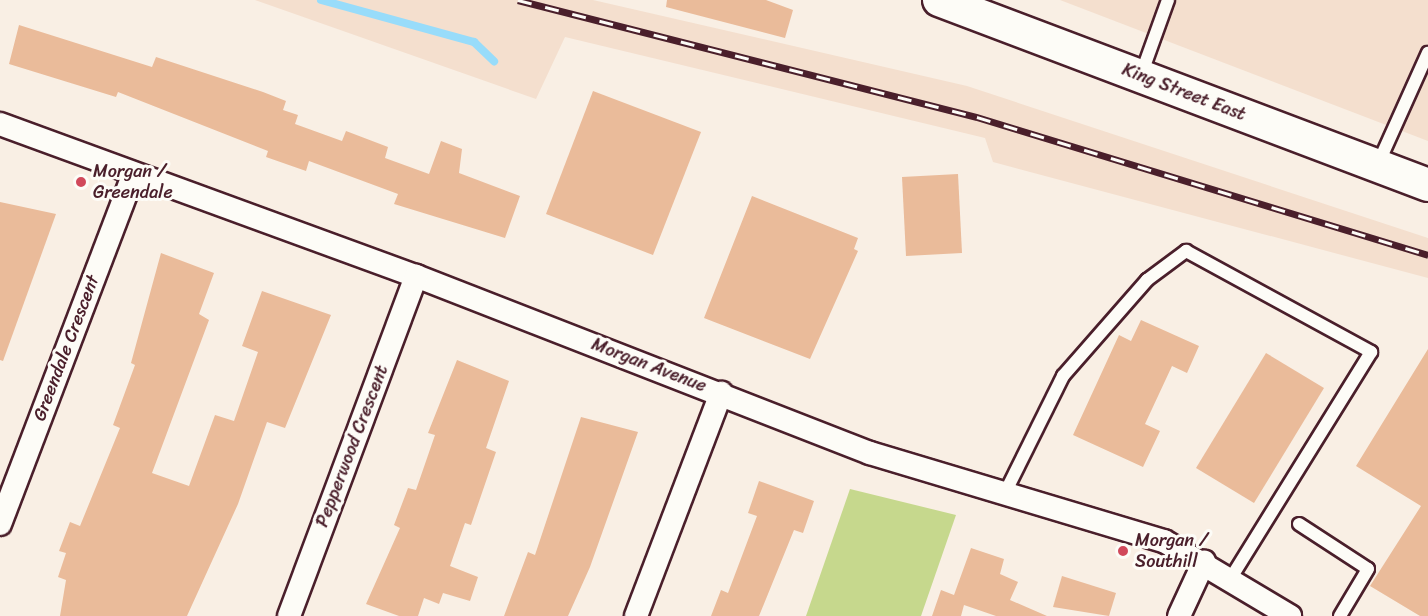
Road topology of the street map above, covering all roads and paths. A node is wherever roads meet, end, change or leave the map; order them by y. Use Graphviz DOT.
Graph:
graph roads {
  1 [pos="939,0"];
  2 [pos="1168,0"];
  3 [pos="1428,53"];
  4 [pos="1140,76"];
  5 [pos="0,124"];
  6 [pos="1377,166"];
  7 [pos="134,174"];
  8 [pos="1428,185"];
  9 [pos="416,276"];
  10 [pos="721,393"];
  11 [pos="1005,493"];
  12 [pos="0,524"];
  13 [pos="1299,524"];
  14 [pos="1204,562"];
  15 [pos="1231,578"];
  16 [pos="289,616"];
  17 [pos="636,616"];
  18 [pos="1179,616"];
  19 [pos="1290,616"];
  20 [pos="1340,616"];
  1 -- 4 [label="main road, King Street East"];
  2 -- 4 [label="lane"];
  3 -- 6 [label="lane"];
  4 -- 6 [label="main road, King Street East"];
  5 -- 7 [label="street, Morgan Avenue"];
  6 -- 8 [label="main road, King Street East"];
  7 -- 9 [label="street, Morgan Avenue"];
  7 -- 12 [label="street, Greendale Crescent"];
  9 -- 10 [label="street, Morgan Avenue"];
  9 -- 16 [label="street, Pepperwood Crescent"];
  10 -- 11 [label="street, Morgan Avenue"];
  10 -- 17 [label="street"];
  11 -- 14 [label="street, Morgan Avenue"];
  11 -- 15 [label="lane"];
  13 -- 20 [label="lane"];
  14 -- 15 [label="street, Morgan Avenue"];
  14 -- 18 [label="street"];
  15 -- 19 [label="street, Morgan Avenue"];
}
